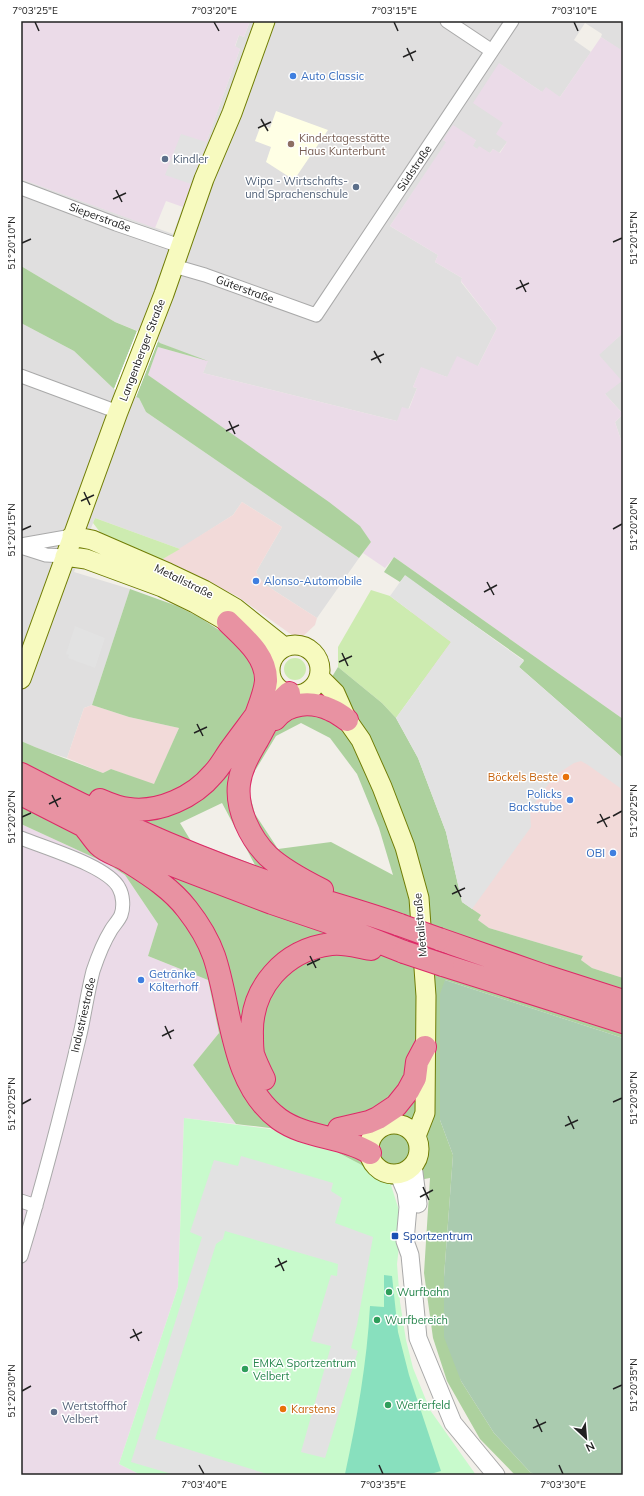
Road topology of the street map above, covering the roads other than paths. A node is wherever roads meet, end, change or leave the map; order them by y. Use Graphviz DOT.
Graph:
graph roads {
  1 [pos="265,21"];
  2 [pos="447,21"];
  3 [pos="512,21"];
  4 [pos="492,51"];
  5 [pos="21,188"];
  6 [pos="180,246"];
  7 [pos="174,266"];
  8 [pos="316,315"];
  9 [pos="21,376"];
  10 [pos="118,412"];
  11 [pos="72,536"];
  12 [pos="21,546"];
  13 [pos="65,556"];
  14 [pos="228,622"];
  15 [pos="279,653"];
  16 [pos="319,677"];
  17 [pos="21,679"];
  18 [pos="291,690"];
  19 [pos="256,714"];
  20 [pos="347,720"];
  21 [pos="257,740"];
  22 [pos="21,774"];
  23 [pos="21,794"];
  24 [pos="69,799"];
  25 [pos="84,826"];
  26 [pos="21,838"];
  27 [pos="366,913"];
  28 [pos="404,952"];
  29 [pos="623,1001"];
  30 [pos="623,1022"];
  31 [pos="425,1047"];
  32 [pos="339,1129"];
  33 [pos="409,1130"];
  34 [pos="371,1145"];
  35 [pos="405,1169"];
  36 [pos="21,1201"];
  37 [pos="36,1206"];
  38 [pos="21,1256"];
  39 [pos="496,1475"];
  1 -- 6 [label="main road, Langenberger Straße"];
  2 -- 4 [label="street"];
  3 -- 4 [label="street, Südstraße"];
  4 -- 8 [label="street, Südstraße"];
  5 -- 6 [label="street, Sieperstraße"];
  6 -- 7 [label="main road, Langenberger Straße"];
  7 -- 8 [label="street, Güterstraße"];
  7 -- 10 [label="main road, Langenberger Straße"];
  9 -- 10 [label="street"];
  10 -- 11 [label="main road, Langenberger Straße"];
  11 -- 12 [label="street"];
  11 -- 13 [label="main road, Langenberger Straße"];
  11 -- 15 [label="main road, Metallstraße"];
  12 -- 13 [label="street"];
  13 -- 14 [label="main road, Metallstraße"];
  13 -- 17 [label="main road, Langenberger Straße"];
  14 -- 15 [label="main road, Metallstraße"];
  14 -- 19 [label="highway"];
  15 -- 16 [label="main road"];
  15 -- 18 [label="main road"];
  16 -- 18 [label="main road"];
  16 -- 20 [label="main road, Metallstraße"];
  18 -- 19 [label="highway"];
  18 -- 20 [label="main road, Metallstraße"];
  18 -- 21 [label="highway"];
  19 -- 24 [label="highway"];
  20 -- 21 [label="highway"];
  20 -- 31 [label="main road, Metallstraße"];
  21 -- 27 [label="highway"];
  22 -- 24 [label="highway"];
  23 -- 25 [label="highway"];
  24 -- 27 [label="highway"];
  25 -- 28 [label="highway"];
  25 -- 34 [label="highway"];
  26 -- 37 [label="street, Industriestraße"];
  27 -- 29 [label="highway, bridge"];
  28 -- 30 [label="highway, bridge"];
  28 -- 32 [label="highway"];
  31 -- 32 [label="highway"];
  31 -- 33 [label="main road, Metallstraße"];
  32 -- 34 [label="highway"];
  33 -- 34 [label="main road"];
  33 -- 35 [label="main road"];
  34 -- 35 [label="main road"];
  35 -- 39 [label="street"];
  36 -- 37 [label="street"];
  37 -- 38 [label="street, Industriestraße"];
}
